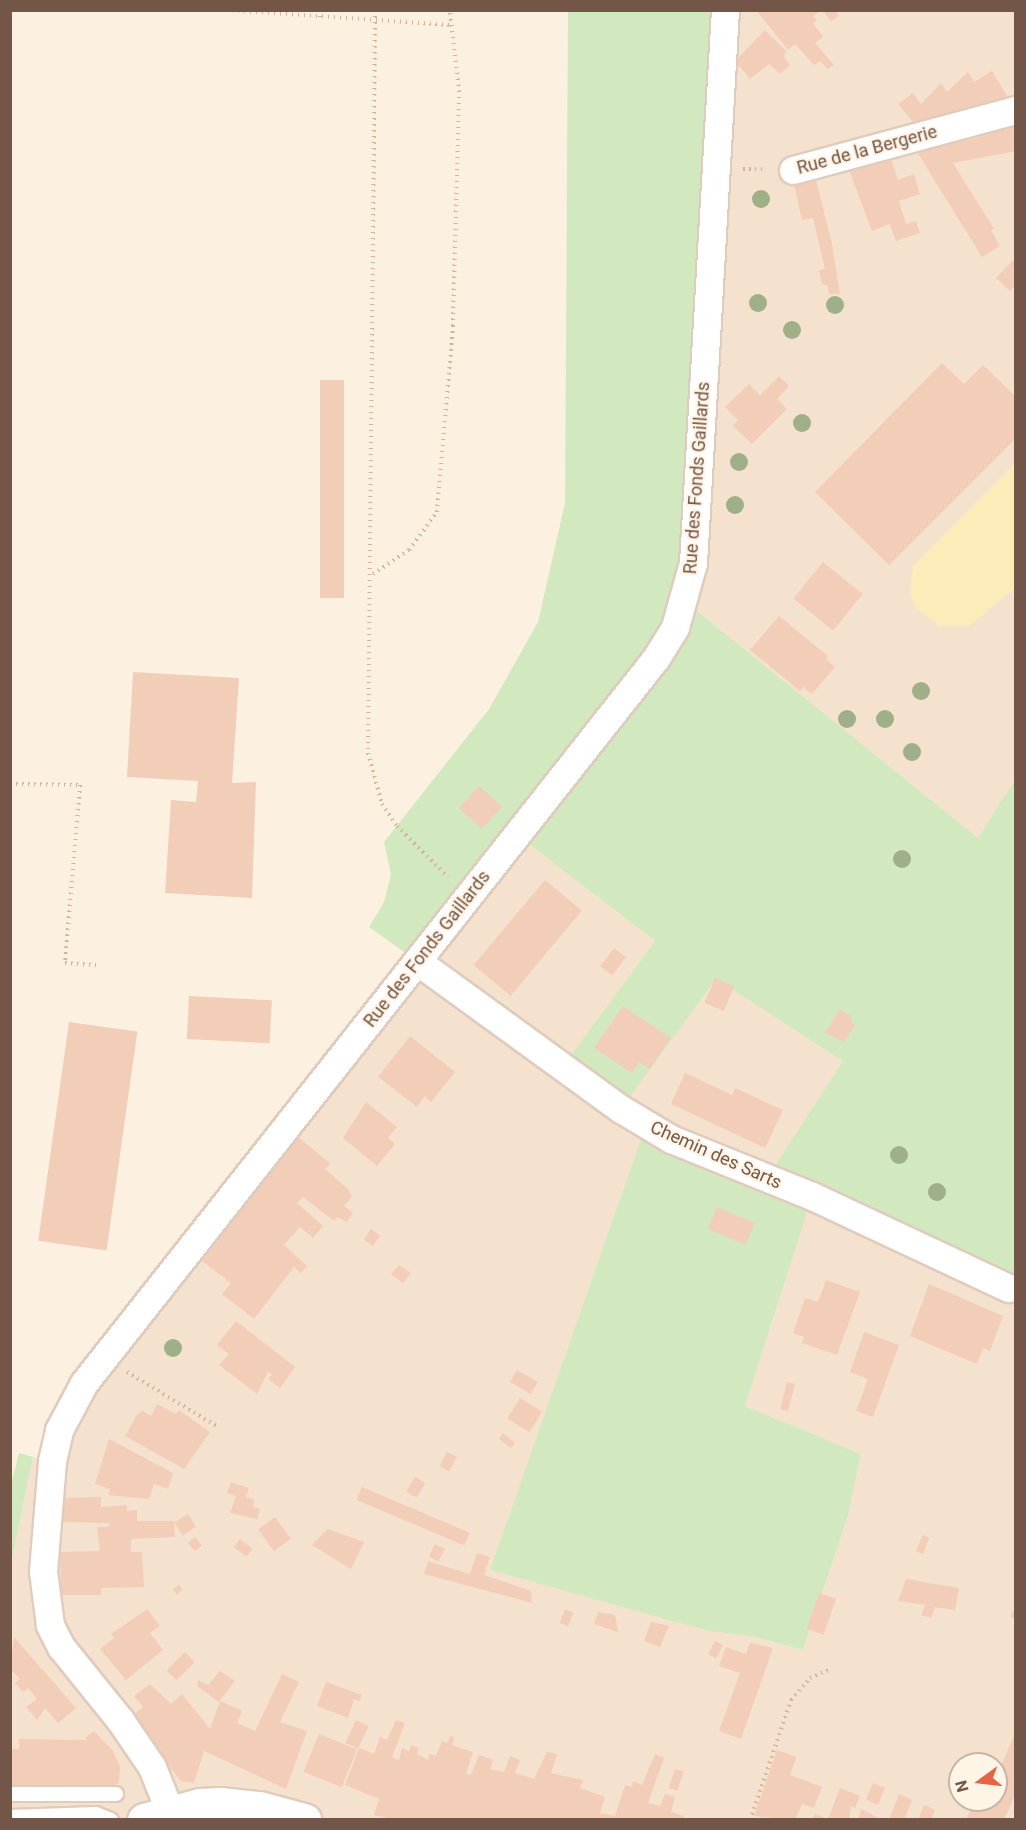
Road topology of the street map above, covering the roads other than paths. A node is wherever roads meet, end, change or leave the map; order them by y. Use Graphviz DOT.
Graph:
graph roads {
  1 [pos="725,10"];
  2 [pos="1016,110"];
  3 [pos="793,170"];
  4 [pos="417,961"];
  5 [pos="1008,1288"];
  6 [pos="10,1794"];
  7 [pos="116,1794"];
  8 [pos="157,1816"];
  9 [pos="10,1817"];
  10 [pos="111,1820"];
  11 [pos="304,1820"];
  1 -- 4 [label="street, Rue des Fonds Gaillards"];
  2 -- 3 [label="street, Rue de la Bergerie"];
  4 -- 5 [label="street, Chemin des Sarts"];
  4 -- 8 [label="street, Rue des Fonds Gaillards"];
  6 -- 7 [label="lane"];
  8 -- 11 [label="street"];
  9 -- 10 [label="lane"];
}
